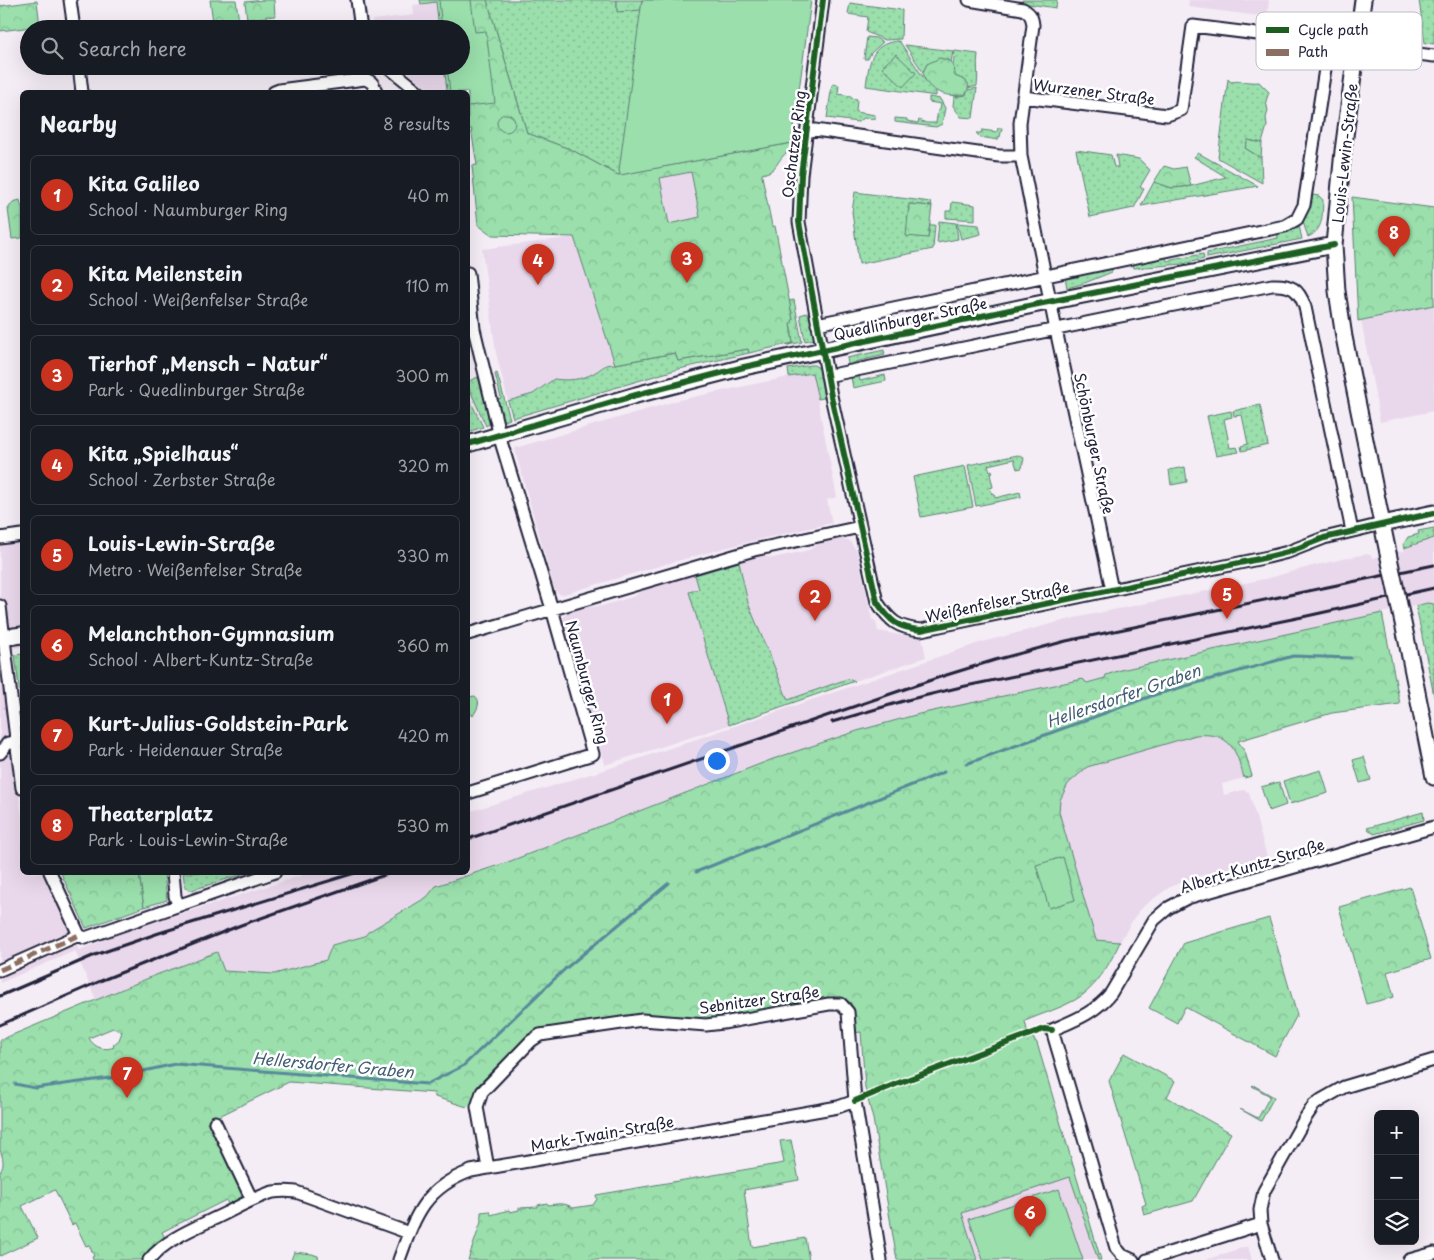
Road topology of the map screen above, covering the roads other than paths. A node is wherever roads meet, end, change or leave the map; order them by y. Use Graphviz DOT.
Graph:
graph roads {
  1 [pos="70,0"];
  2 [pos="357,0"];
  3 [pos="823,0"];
  4 [pos="969,0"];
  5 [pos="73,20"];
  6 [pos="360,20"];
  7 [pos="1256,34"];
  8 [pos="1325,70"];
  9 [pos="1354,70"];
  10 [pos="79,75"];
  11 [pos="396,75"];
  12 [pos="82,90"];
  13 [pos="279,90"];
  14 [pos="376,90"];
  15 [pos="412,90"];
  16 [pos="1023,97"];
  17 [pos="808,129"];
  18 [pos="1021,156"];
  19 [pos="1299,216"];
  20 [pos="1334,246"];
  21 [pos="1046,276"];
  22 [pos="470,292"];
  23 [pos="1050,302"];
  24 [pos="817,324"];
  25 [pos="1056,330"];
  26 [pos="822,350"];
  27 [pos="828,376"];
  28 [pos="500,435"];
  29 [pos="470,443"];
  30 [pos="1434,513"];
  31 [pos="1382,524"];
  32 [pos="860,527"];
  33 [pos="1352,532"];
  34 [pos="20,535"];
  35 [pos="0,538"];
  36 [pos="1112,590"];
  37 [pos="0,606"];
  38 [pos="552,609"];
  39 [pos="470,633"];
  40 [pos="20,635"];
  41 [pos="2,637"];
  42 [pos="17,742"];
  43 [pos="0,752"];
  44 [pos="20,770"];
  45 [pos="1434,777"];
  46 [pos="470,792"];
  47 [pos="1434,827"];
  48 [pos="51,875"];
  49 [pos="173,875"];
  50 [pos="266,875"];
  51 [pos="178,905"];
  52 [pos="79,935"];
  53 [pos="0,970"];
  54 [pos="1434,1060"];
  55 [pos="855,1101"];
  56 [pos="215,1122"];
  57 [pos="488,1168"];
  58 [pos="252,1200"];
  59 [pos="1261,1224"];
  60 [pos="409,1233"];
  61 [pos="1434,1253"];
  62 [pos="149,1260"];
  63 [pos="400,1260"];
  64 [pos="881,1260"];
  65 [pos="1133,1260"];
  66 [pos="1148,1260"];
  67 [pos="1272,1260"];
  68 [pos="1409,1260"];
  1 -- 5 [label="street"];
  2 -- 6 [label="street"];
  3 -- 17 [label="street, Oschatzer Ring"];
  4 -- 16 [label="street"];
  7 -- 16 [label="street, Wurzener Straße"];
  8 -- 19 [label="street, Louis-Lewin-Straße"];
  9 -- 20 [label="street, Louis-Lewin-Straße"];
  10 -- 12 [label="street"];
  11 -- 15 [label="street"];
  13 -- 14 [label="street"];
  16 -- 18 [label="street"];
  17 -- 18 [label="street, Oschatzer Ring"];
  17 -- 24 [label="street, Oschatzer Ring"];
  18 -- 21 [label="street"];
  19 -- 21 [label="street, Quedlinburger Straße"];
  20 -- 23 [label="street, Quedlinburger Straße"];
  20 -- 31 [label="street, Louis-Lewin-Straße"];
  21 -- 23 [label="street"];
  21 -- 24 [label="street, Quedlinburger Straße"];
  22 -- 28 [label="street, Naumburger Ring"];
  23 -- 25 [label="street, Schönburger Straße"];
  23 -- 26 [label="street, Quedlinburger Straße"];
  24 -- 26 [label="street, Oschatzer Ring"];
  25 -- 27 [label="street"];
  25 -- 33 [label="street"];
  25 -- 36 [label="street, Schönburger Straße"];
  26 -- 27 [label="street, Weißenfelser Straße"];
  26 -- 28 [label="street, Quedlinburger Straße"];
  27 -- 32 [label="street, Weißenfelser Straße"];
  28 -- 29 [label="street, Quedlinburger Straße"];
  28 -- 38 [label="street, Naumburger Ring"];
  30 -- 31 [label="street"];
  31 -- 33 [label="street, Weißenfelser Straße"];
  31 -- 45 [label="street, Louis-Lewin-Straße, bridge"];
  32 -- 36 [label="street, Weißenfelser Straße"];
  32 -- 38 [label="street, Naumburger Ring"];
  33 -- 36 [label="street, Weißenfelser Straße"];
  34 -- 35 [label="street"];
  37 -- 41 [label="street"];
  38 -- 39 [label="street, Naumburger Ring"];
  38 -- 46 [label="street, Naumburger Ring"];
  40 -- 41 [label="street"];
  41 -- 42 [label="street"];
  42 -- 43 [label="street"];
  42 -- 44 [label="street"];
  47 -- 65 [label="street, Albert-Kuntz-Straße"];
  48 -- 52 [label="street"];
  49 -- 51 [label="street"];
  50 -- 51 [label="street"];
  51 -- 52 [label="street"];
  52 -- 53 [label="street"];
  54 -- 59 [label="street"];
  55 -- 57 [label="street, Mark-Twain-Straße"];
  55 -- 57 [label="street, Sebnitzer Straße"];
  55 -- 64 [label="street, Sebnitzer Straße"];
  56 -- 58 [label="street"];
  57 -- 60 [label="street, Mark-Twain-Straße"];
  58 -- 60 [label="street"];
  58 -- 62 [label="street"];
  59 -- 66 [label="street"];
  59 -- 67 [label="street"];
  60 -- 63 [label="street, Mark-Twain-Straße"];
  61 -- 68 [label="street"];
}
